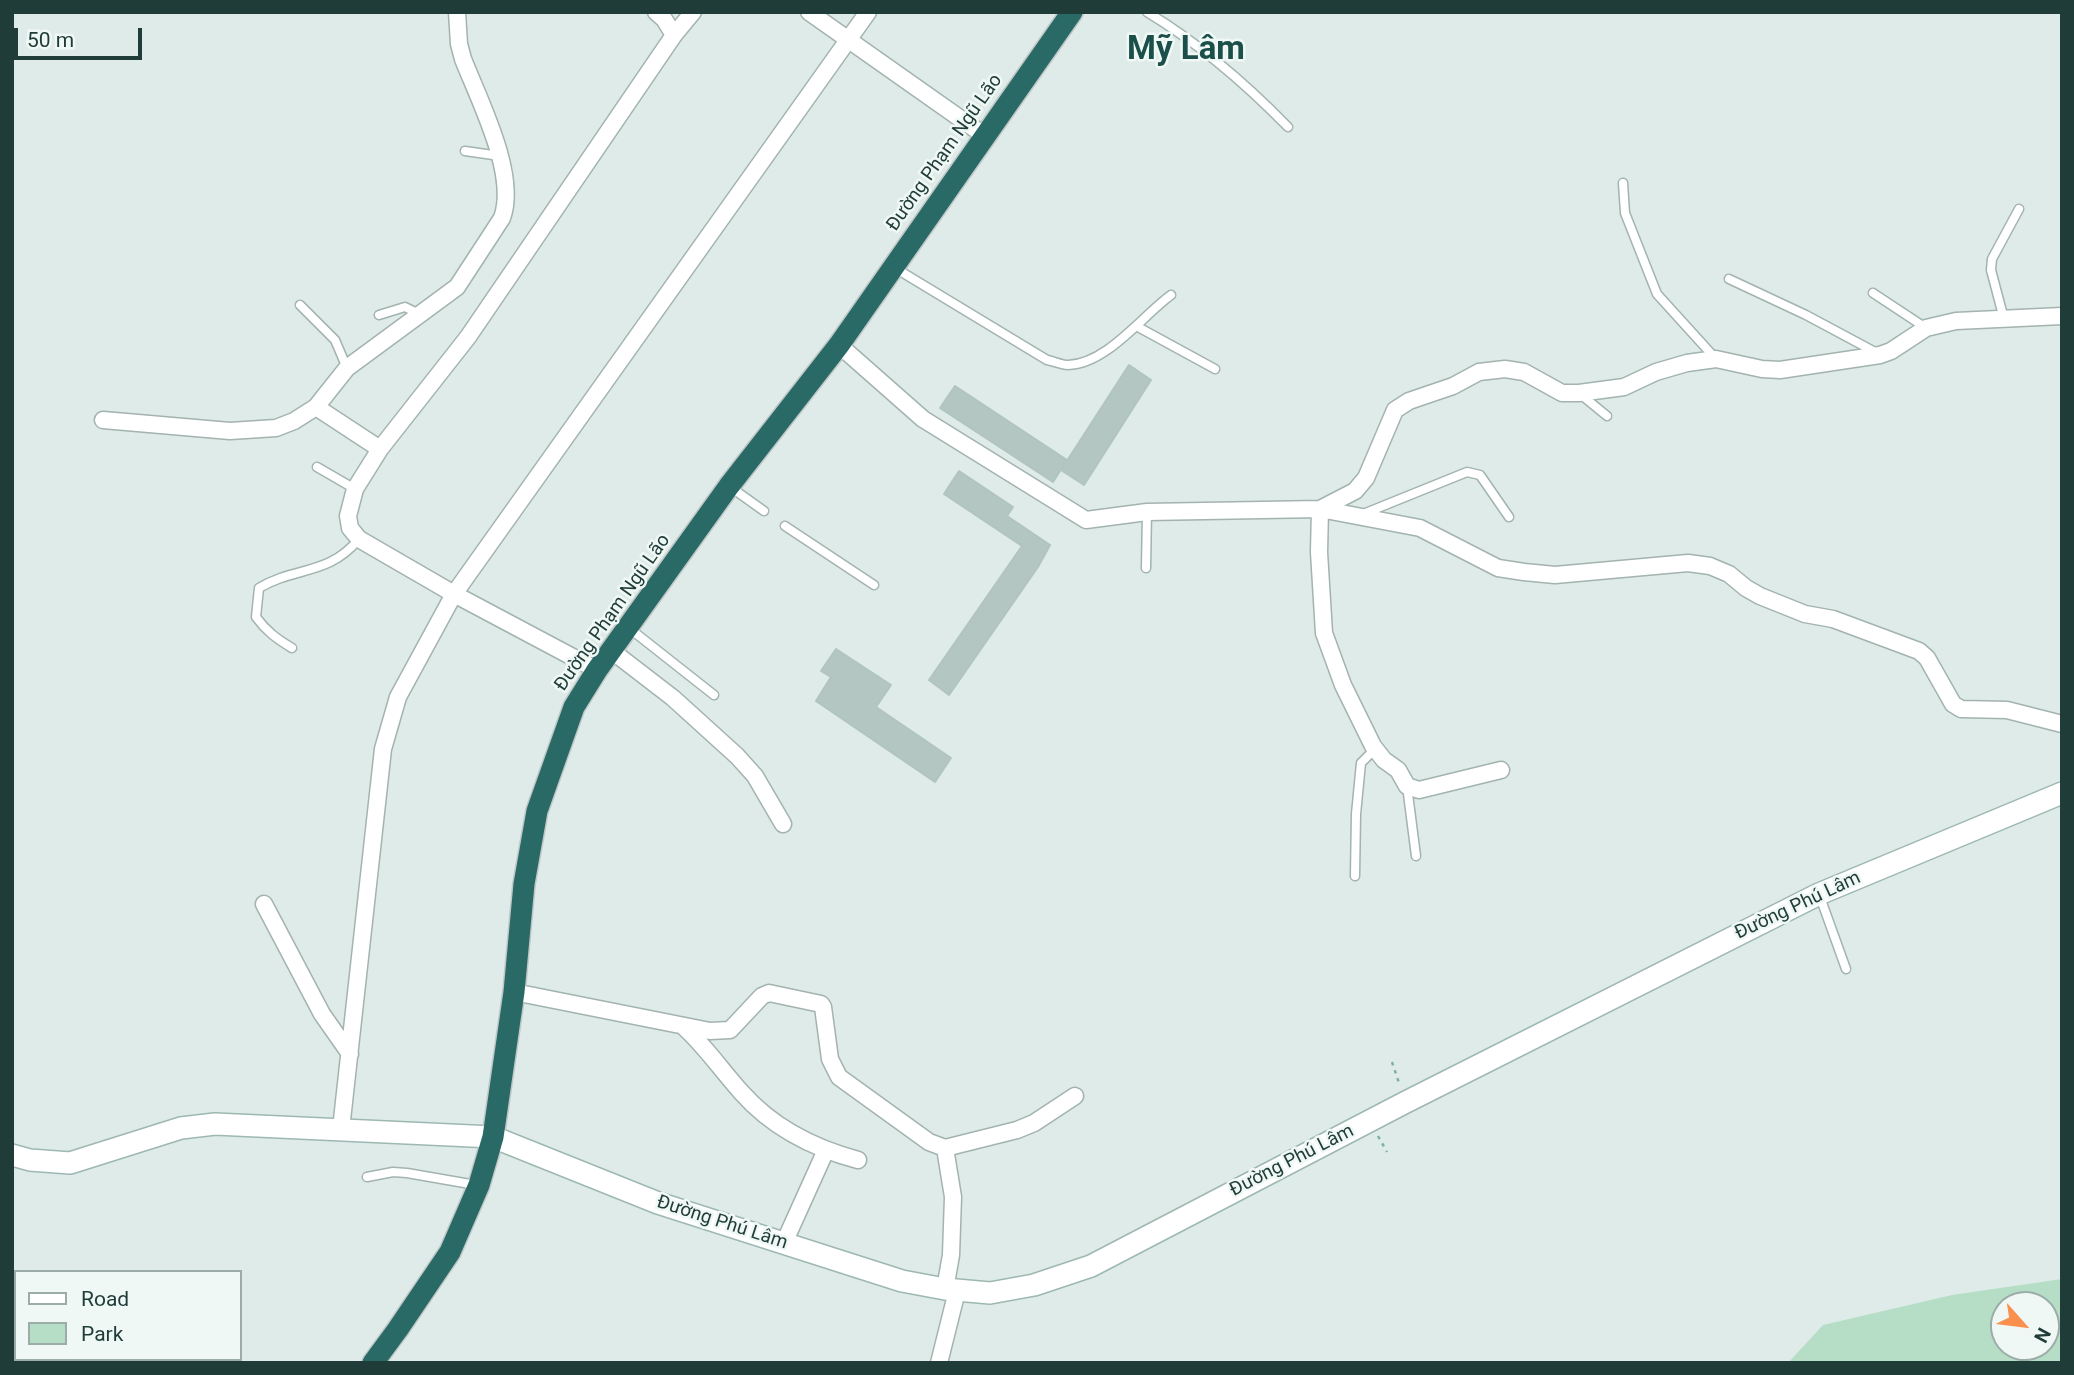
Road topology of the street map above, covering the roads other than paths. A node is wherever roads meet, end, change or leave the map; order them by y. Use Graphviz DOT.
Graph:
graph roads {
  1 [pos="457,12"];
  2 [pos="656,12"];
  3 [pos="693,12"];
  4 [pos="809,12"];
  5 [pos="868,12"];
  6 [pos="1072,12"];
  7 [pos="1147,12"];
  8 [pos="674,36"];
  9 [pos="847,41"];
  10 [pos="1288,127"];
  11 [pos="985,136"];
  12 [pos="465,151"];
  13 [pos="500,156"];
  14 [pos="1623,183"];
  15 [pos="2019,209"];
  16 [pos="892,266"];
  17 [pos="1729,279"];
  18 [pos="1873,293"];
  19 [pos="1171,295"];
  20 [pos="300,305"];
  21 [pos="419,314"];
  22 [pos="379,315"];
  23 [pos="2062,316"];
  24 [pos="2004,319"];
  25 [pos="1138,327"];
  26 [pos="1926,328"];
  27 [pos="839,345"];
  28 [pos="1880,355"];
  29 [pos="1716,359"];
  30 [pos="347,368"];
  31 [pos="1215,369"];
  32 [pos="1579,393"];
  33 [pos="316,407"];
  34 [pos="1607,416"];
  35 [pos="103,420"];
  36 [pos="380,449"];
  37 [pos="317,467"];
  38 [pos="729,486"];
  39 [pos="355,489"];
  40 [pos="1320,509"];
  41 [pos="764,511"];
  42 [pos="1147,512"];
  43 [pos="1357,516"];
  44 [pos="1509,517"];
  45 [pos="785,526"];
  46 [pos="359,539"];
  47 [pos="1146,568"];
  48 [pos="874,585"];
  49 [pos="454,594"];
  50 [pos="629,628"];
  51 [pos="292,648"];
  52 [pos="612,650"];
  53 [pos="597,670"];
  54 [pos="714,695"];
  55 [pos="2062,724"];
  56 [pos="1378,752"];
  57 [pos="1501,770"];
  58 [pos="1407,786"];
  59 [pos="2062,793"];
  60 [pos="783,824"];
  61 [pos="1416,856"];
  62 [pos="1354,877"];
  63 [pos="1819,894"];
  64 [pos="264,904"];
  65 [pos="1846,969"];
  66 [pos="514,992"];
  67 [pos="682,1026"];
  68 [pos="350,1054"];
  69 [pos="1075,1096"];
  70 [pos="341,1129"];
  71 [pos="493,1138"];
  72 [pos="945,1148"];
  73 [pos="826,1150"];
  74 [pos="12,1155"];
  75 [pos="858,1160"];
  76 [pos="367,1177"];
  77 [pos="479,1185"];
  78 [pos="784,1243"];
  79 [pos="951,1290"];
  80 [pos="373,1363"];
  81 [pos="939,1363"];
  1 -- 13 [label="street"];
  2 -- 8 [label="street"];
  3 -- 8 [label="street"];
  4 -- 9 [label="street"];
  5 -- 9 [label="street"];
  6 -- 11 [label="highway, Đường Phạm Ngũ Lão"];
  7 -- 10 [label="lane"];
  8 -- 36 [label="street"];
  9 -- 11 [label="street"];
  9 -- 49 [label="street"];
  11 -- 16 [label="highway, Đường Phạm Ngũ Lão"];
  12 -- 13 [label="lane"];
  13 -- 21 [label="street"];
  14 -- 29 [label="lane"];
  15 -- 24 [label="lane"];
  16 -- 25 [label="lane"];
  16 -- 27 [label="highway, Đường Phạm Ngũ Lão"];
  17 -- 28 [label="lane"];
  18 -- 26 [label="lane"];
  19 -- 25 [label="lane"];
  20 -- 30 [label="lane"];
  21 -- 22 [label="lane"];
  21 -- 30 [label="street"];
  23 -- 24 [label="street"];
  24 -- 26 [label="street"];
  25 -- 31 [label="lane"];
  26 -- 28 [label="street"];
  27 -- 38 [label="highway, Đường Phạm Ngũ Lão"];
  27 -- 42 [label="street"];
  28 -- 29 [label="street"];
  29 -- 32 [label="street"];
  30 -- 33 [label="street"];
  32 -- 34 [label="lane"];
  32 -- 40 [label="street"];
  33 -- 35 [label="street"];
  33 -- 36 [label="street"];
  36 -- 39 [label="street"];
  37 -- 39 [label="lane"];
  38 -- 41 [label="lane"];
  38 -- 50 [label="highway, Đường Phạm Ngũ Lão"];
  39 -- 46 [label="street"];
  40 -- 42 [label="street"];
  40 -- 43 [label="street"];
  40 -- 56 [label="street"];
  42 -- 47 [label="lane"];
  43 -- 44 [label="lane"];
  43 -- 55 [label="street"];
  45 -- 48 [label="lane"];
  46 -- 49 [label="street"];
  46 -- 51 [label="lane"];
  49 -- 53 [label="street"];
  49 -- 68 [label="street"];
  50 -- 52 [label="highway, Đường Phạm Ngũ Lão"];
  50 -- 54 [label="lane"];
  52 -- 53 [label="highway, Đường Phạm Ngũ Lão"];
  52 -- 60 [label="street"];
  53 -- 66 [label="highway, Đường Phạm Ngũ Lão"];
  56 -- 58 [label="street"];
  56 -- 62 [label="lane"];
  57 -- 58 [label="street"];
  58 -- 61 [label="lane"];
  59 -- 63 [label="main road, Đường Phú Lâm"];
  63 -- 65 [label="lane"];
  63 -- 79 [label="main road, Đường Phú Lâm"];
  64 -- 68 [label="street"];
  66 -- 67 [label="street"];
  66 -- 71 [label="highway, Đường Phạm Ngũ Lão"];
  67 -- 72 [label="street"];
  67 -- 73 [label="street"];
  68 -- 70 [label="street"];
  69 -- 72 [label="street"];
  70 -- 71 [label="main road, Đường Phú Lâm"];
  70 -- 74 [label="main road, Đường Phú Lâm"];
  71 -- 77 [label="highway, Đường Phạm Ngũ Lão"];
  71 -- 78 [label="main road, Đường Phú Lâm"];
  72 -- 79 [label="street"];
  73 -- 75 [label="street"];
  73 -- 78 [label="street"];
  76 -- 77 [label="lane"];
  77 -- 80 [label="highway, Đường Phạm Ngũ Lão"];
  78 -- 79 [label="main road, Đường Phú Lâm"];
  79 -- 81 [label="street"];
}
